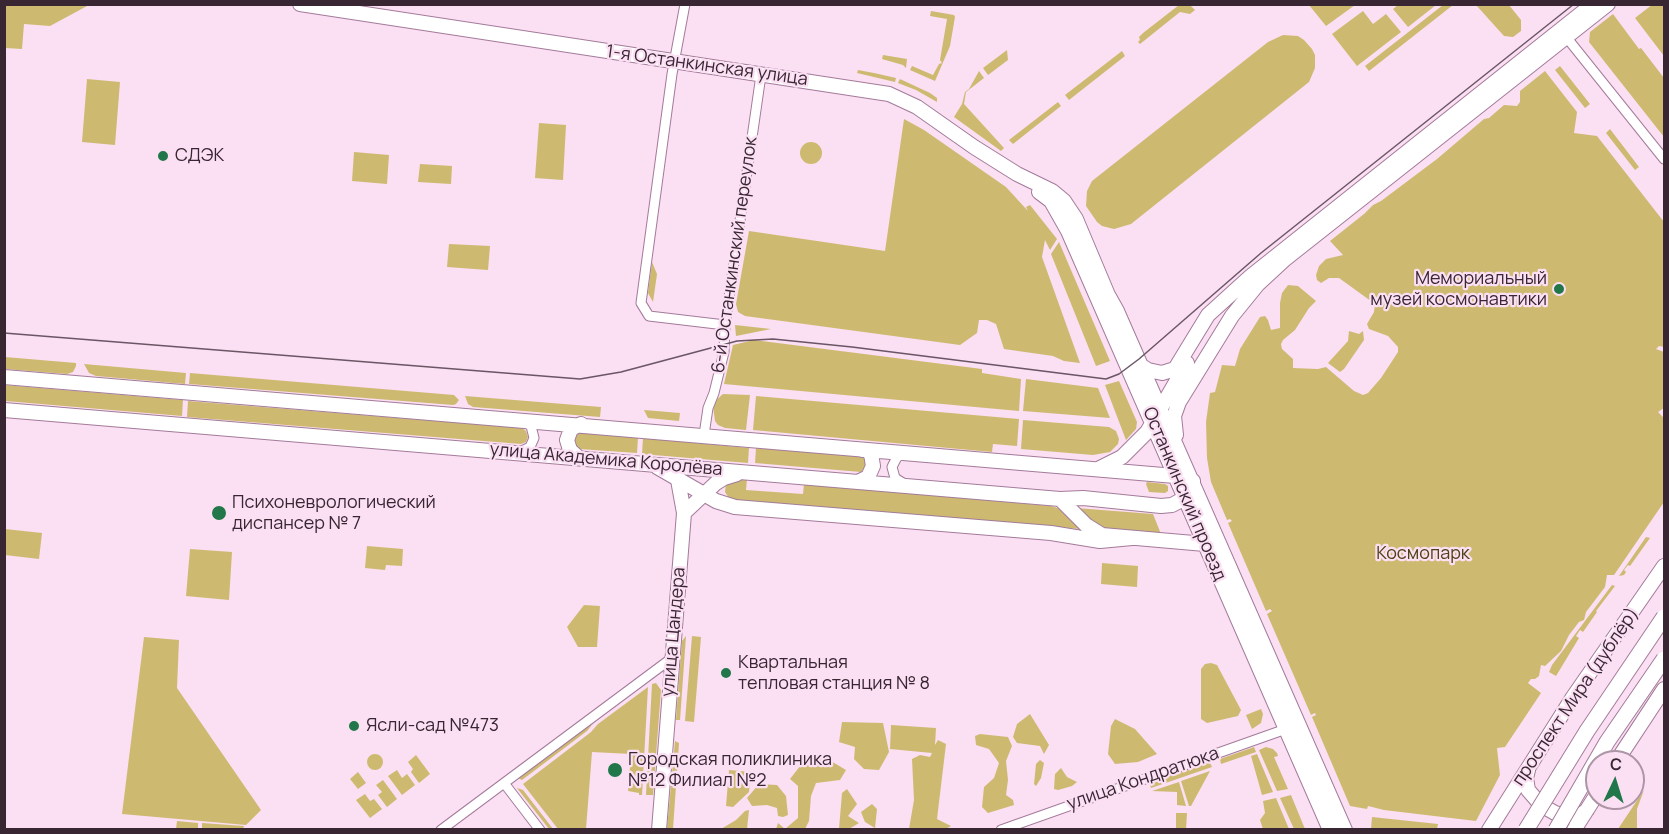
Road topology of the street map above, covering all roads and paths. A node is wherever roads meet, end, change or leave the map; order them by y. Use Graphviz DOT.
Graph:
graph roads {
  1 [pos="300,4"];
  2 [pos="685,4"];
  3 [pos="1593,4"];
  4 [pos="1608,4"];
  5 [pos="1564,34"];
  6 [pos="674,62"];
  7 [pos="761,75"];
  8 [pos="1665,159"];
  9 [pos="1017,174"];
  10 [pos="1076,219"];
  11 [pos="1227,299"];
  12 [pos="725,325"];
  13 [pos="1140,365"];
  14 [pos="4,377"];
  15 [pos="4,410"];
  16 [pos="1160,411"];
  17 [pos="521,420"];
  18 [pos="581,424"];
  19 [pos="1153,424"];
  20 [pos="704,435"];
  21 [pos="860,450"];
  22 [pos="520,452"];
  23 [pos="906,454"];
  24 [pos="579,458"];
  25 [pos="1183,460"];
  26 [pos="652,464"];
  27 [pos="1089,468"];
  28 [pos="748,473"];
  29 [pos="1175,476"];
  30 [pos="678,480"];
  31 [pos="858,482"];
  32 [pos="1193,482"];
  33 [pos="908,486"];
  34 [pos="705,495"];
  35 [pos="1185,498"];
  36 [pos="1060,499"];
  37 [pos="684,513"];
  38 [pos="1132,538"];
  39 [pos="1205,544"];
  40 [pos="1665,566"];
  41 [pos="1665,617"];
  42 [pos="672,658"];
  43 [pos="1665,659"];
  44 [pos="1665,689"];
  45 [pos="1286,729"];
  46 [pos="1624,750"];
  47 [pos="1529,767"];
  48 [pos="504,783"];
  49 [pos="1587,810"];
  50 [pos="441,830"];
  51 [pos="540,830"];
  52 [pos="659,830"];
  53 [pos="1000,830"];
  54 [pos="1330,830"];
  55 [pos="1345,830"];
  56 [pos="1489,830"];
  57 [pos="1526,830"];
  58 [pos="1556,830"];
  59 [pos="1574,830"];
  1 -- 6 [label="street, 1-я Останкинская улица"];
  2 -- 6 [label="street"];
  3 -- 5 [label="street"];
  4 -- 5 [label="street"];
  5 -- 8 [label="street"];
  5 -- 11 [label="street"];
  5 -- 25 [label="street"];
  6 -- 7 [label="street, 1-я Останкинская улица"];
  6 -- 12 [label="street"];
  7 -- 9 [label="street, 1-я Останкинская улица"];
  7 -- 12 [label="street, 6-й Останкинский переулок"];
  9 -- 10 [label="street, 1-я Останкинская улица"];
  9 -- 19 [label="street, Останкинский проезд"];
  10 -- 13 [label="street, Останкинский проезд"];
  11 -- 13 [label="street"];
  11 -- 16 [label="street"];
  12 -- 20 [label="street, 6-й Останкинский переулок"];
  13 -- 16 [label="street, Останкинский проезд"];
  14 -- 17 [label="street, улица Академика Королёва"];
  15 -- 22 [label="street, улица Академика Королёва"];
  16 -- 19 [label="street"];
  16 -- 25 [label="street, Останкинский проезд"];
  17 -- 18 [label="street, улица Академика Королёва"];
  17 -- 22 [label="street"];
  18 -- 20 [label="street, улица Академика Королёва"];
  18 -- 24 [label="street"];
  19 -- 27 [label="street"];
  19 -- 29 [label="street, Останкинский проезд"];
  20 -- 21 [label="street, улица Академика Королёва"];
  21 -- 23 [label="street, улица Академика Королёва"];
  21 -- 31 [label="street"];
  22 -- 24 [label="street, улица Академика Королёва"];
  23 -- 27 [label="street, улица Академика Королёва"];
  23 -- 33 [label="street"];
  24 -- 26 [label="street, улица Академика Королёва"];
  25 -- 32 [label="street, Останкинский проезд"];
  26 -- 28 [label="street, улица Академика Королёва"];
  26 -- 30 [label="street"];
  27 -- 29 [label="street, улица Академика Королёва"];
  28 -- 31 [label="street, улица Академика Королёва"];
  28 -- 34 [label="street"];
  29 -- 32 [label="street, улица Академика Королёва"];
  29 -- 35 [label="street, Останкинский проезд"];
  30 -- 34 [label="street"];
  30 -- 37 [label="street, улица Цандера"];
  31 -- 33 [label="street, улица Академика Королёва"];
  32 -- 35 [label="street"];
  32 -- 55 [label="street, Останкинский проезд"];
  33 -- 36 [label="street, улица Академика Королёва"];
  34 -- 37 [label="street"];
  34 -- 38 [label="street"];
  35 -- 36 [label="street, улица Академика Королёва"];
  35 -- 39 [label="street, Останкинский проезд"];
  36 -- 38 [label="street"];
  37 -- 42 [label="street, улица Цандера"];
  38 -- 39 [label="street"];
  39 -- 45 [label="street, Останкинский проезд"];
  40 -- 47 [label="street, проспект Мира (дублёр)"];
  41 -- 57 [label="main road, bridge"];
  42 -- 48 [label="street"];
  42 -- 52 [label="street, улица Цандера"];
  43 -- 58 [label="main road, bridge"];
  44 -- 46 [label="street"];
  45 -- 53 [label="street, улица Кондратюка"];
  45 -- 54 [label="street, Останкинский проезд"];
  47 -- 49 [label="street"];
  47 -- 56 [label="street, проспект Мира (дублёр)"];
  48 -- 50 [label="street"];
  48 -- 51 [label="street"];
  49 -- 59 [label="street"];
}
